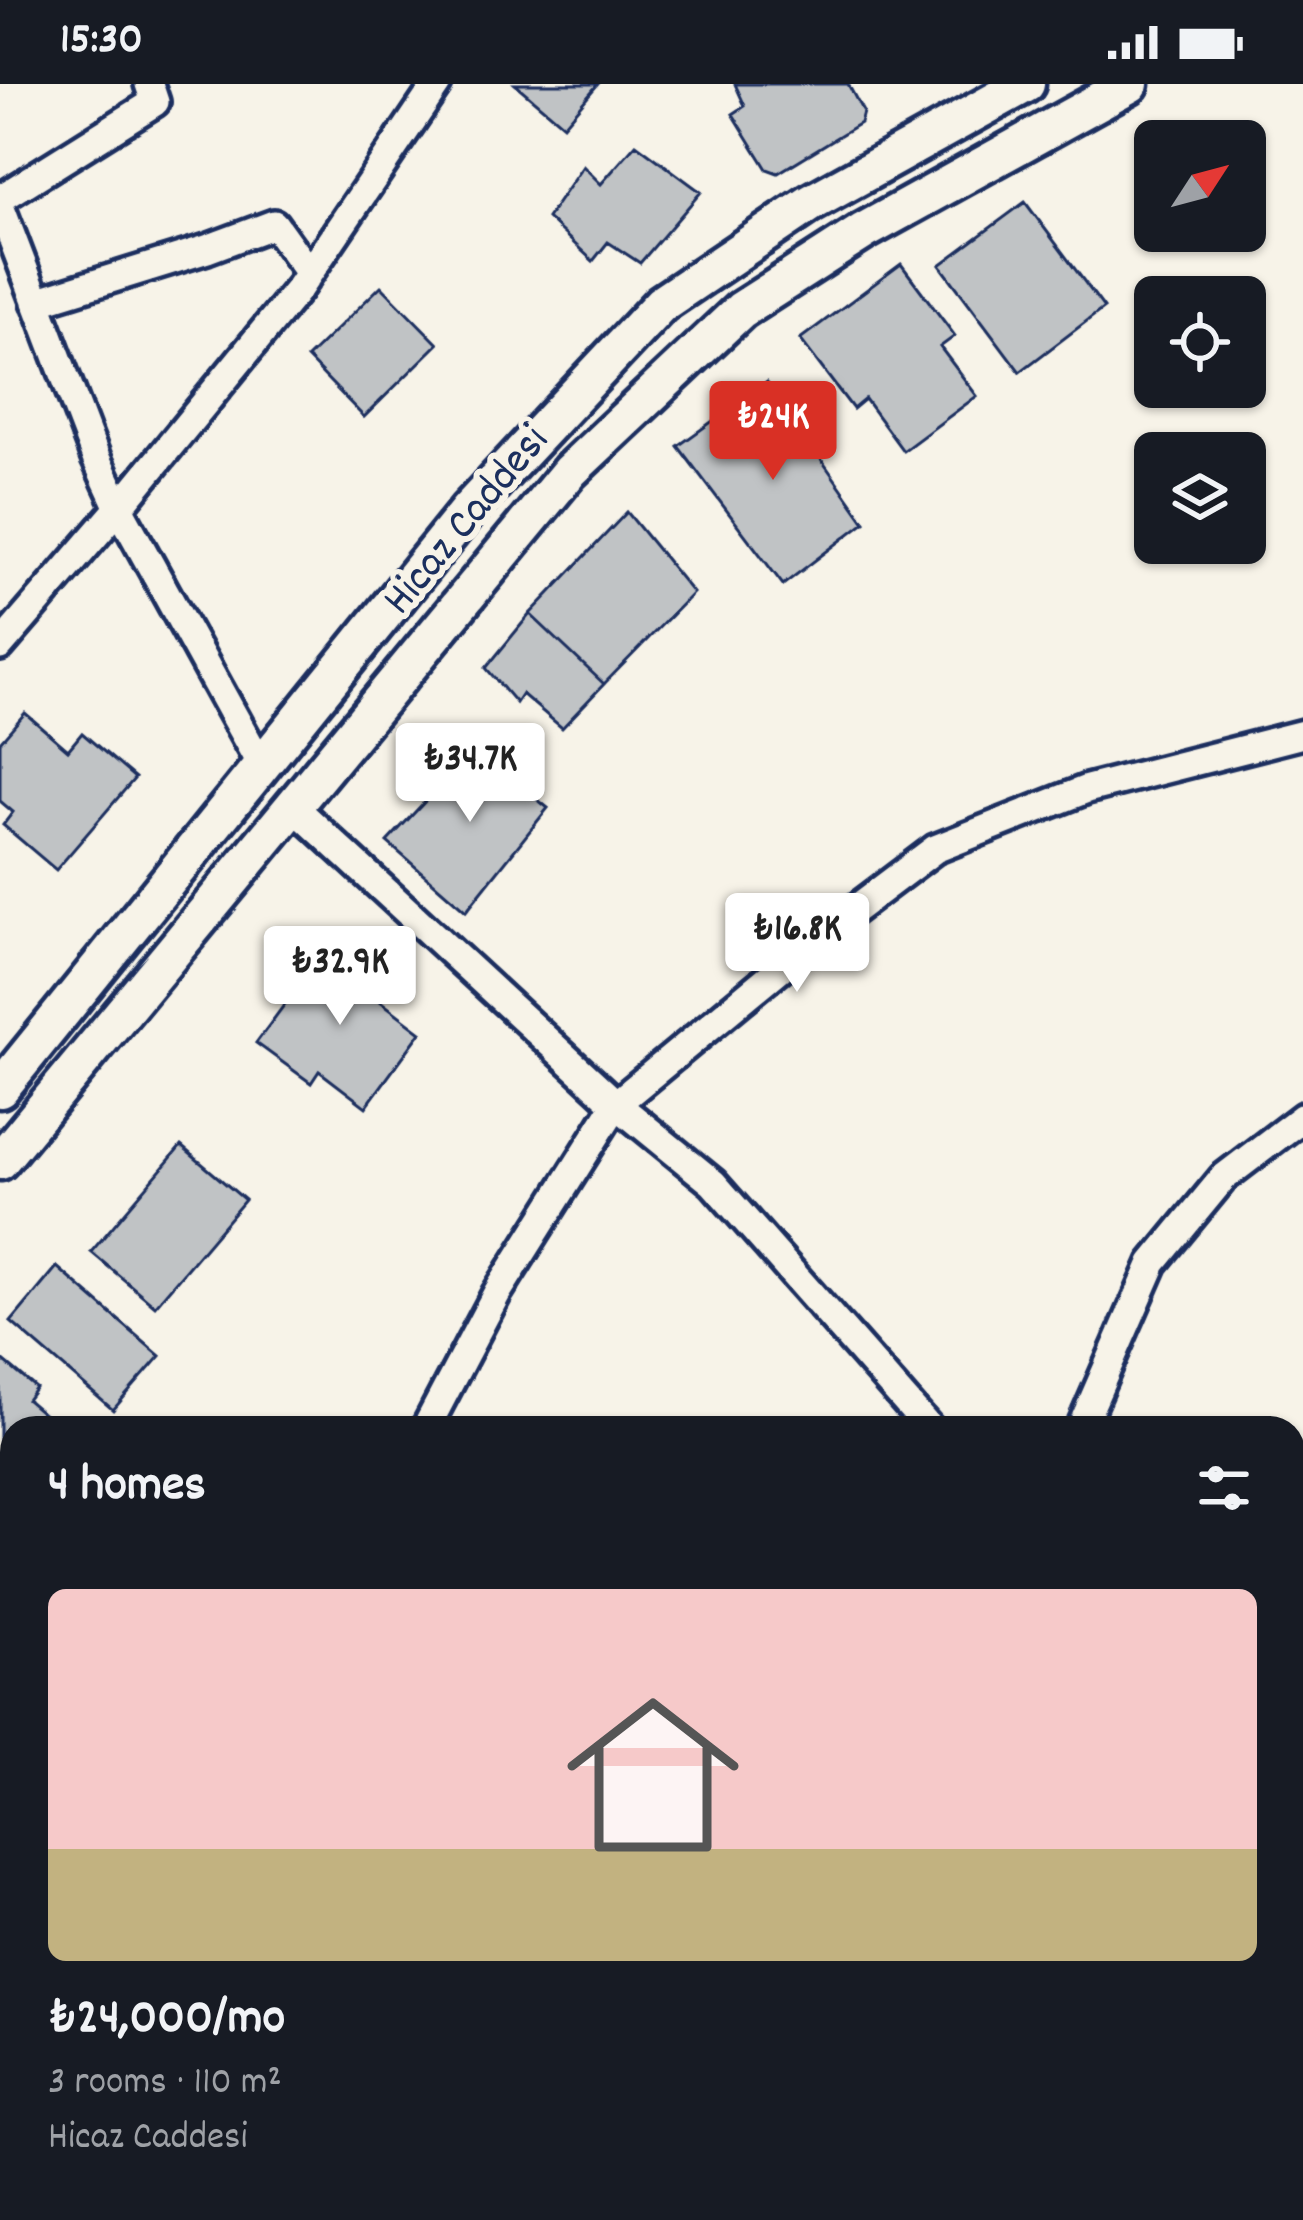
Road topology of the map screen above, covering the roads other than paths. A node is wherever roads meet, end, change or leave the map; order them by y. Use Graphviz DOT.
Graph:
graph roads {
  1 [pos="437,84"];
  2 [pos="1027,84"];
  3 [pos="1130,84"];
  4 [pos="159,90"];
  5 [pos="0,203"];
  6 [pos="308,273"];
  7 [pos="36,302"];
  8 [pos="118,508"];
  9 [pos="0,646"];
  10 [pos="1303,734"];
  11 [pos="262,767"];
  12 [pos="292,806"];
  13 [pos="0,1089"];
  14 [pos="616,1104"];
  15 [pos="1303,1117"];
  16 [pos="0,1161"];
  17 [pos="432,1416"];
  18 [pos="917,1416"];
  19 [pos="1086,1416"];
  1 -- 6 [label="street"];
  2 -- 11 [label="main road, Hicaz Caddesi"];
  3 -- 12 [label="main road, Hicaz Caddesi"];
  4 -- 5 [label="street"];
  5 -- 7 [label="street"];
  6 -- 7 [label="street"];
  6 -- 8 [label="street"];
  7 -- 8 [label="street"];
  8 -- 9 [label="street"];
  8 -- 11 [label="street"];
  10 -- 14 [label="street"];
  11 -- 13 [label="main road, Hicaz Caddesi"];
  12 -- 14 [label="street"];
  12 -- 16 [label="main road, Hicaz Caddesi"];
  14 -- 17 [label="street"];
  14 -- 18 [label="street"];
  15 -- 19 [label="street"];
}
